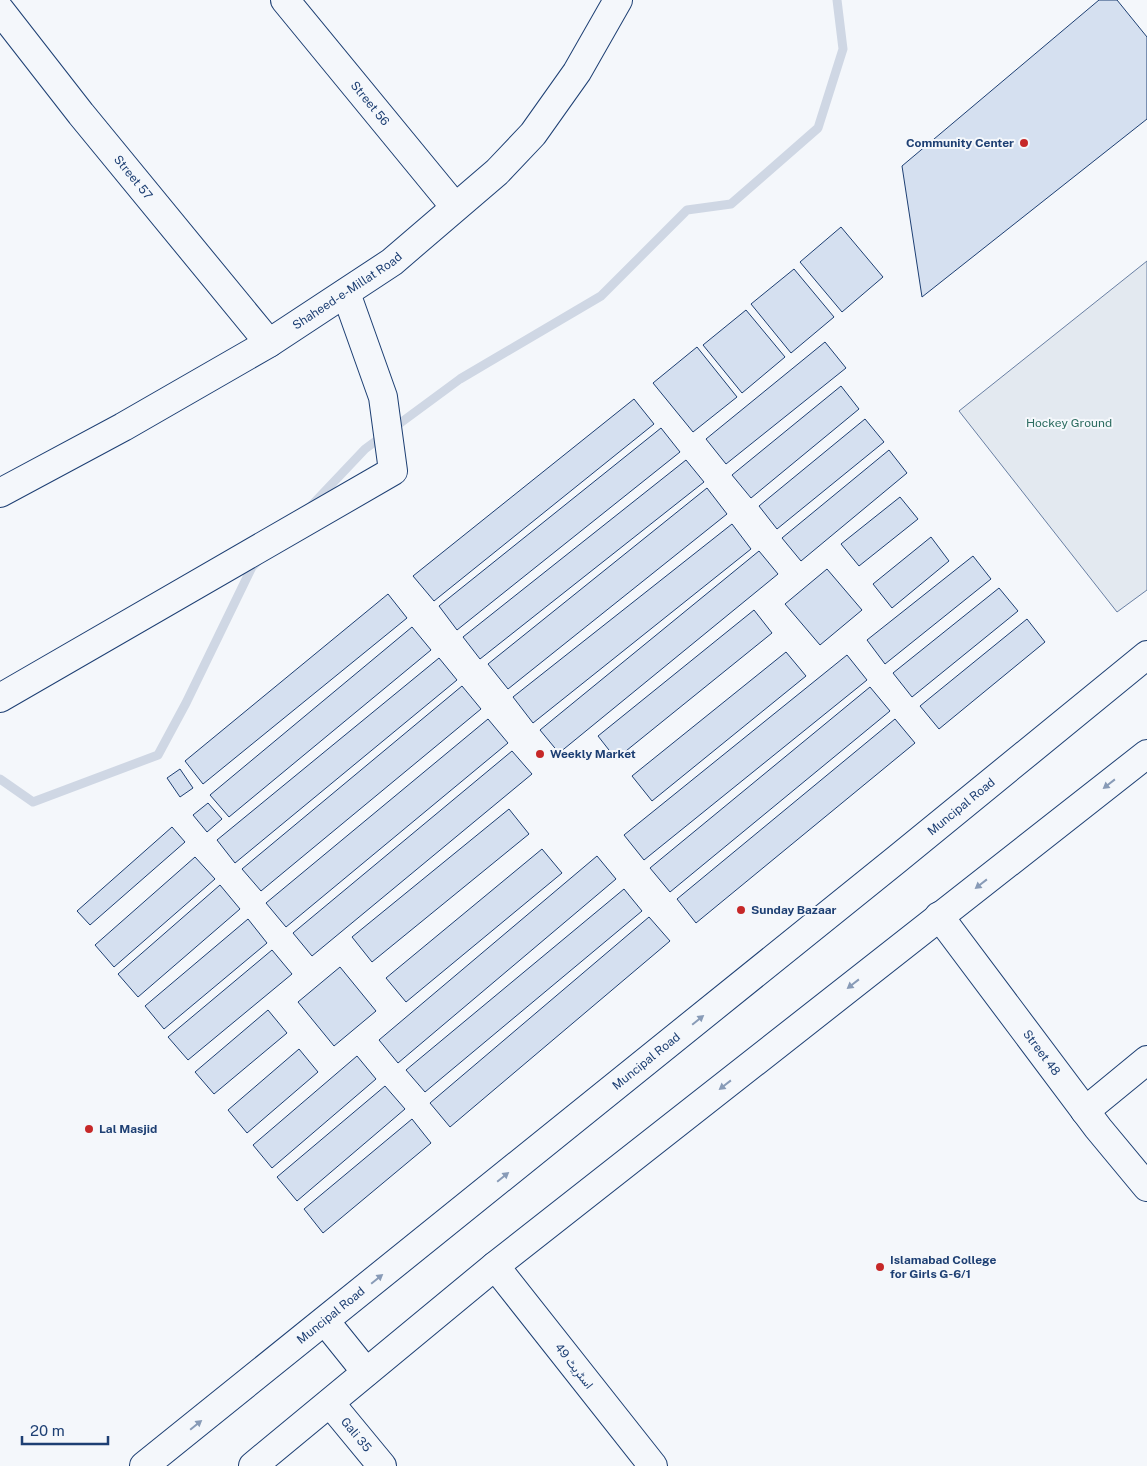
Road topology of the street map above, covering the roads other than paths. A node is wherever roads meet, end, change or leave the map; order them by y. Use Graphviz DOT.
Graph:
graph roads {
  1 [pos="285,0"];
  2 [pos="618,0"];
  3 [pos="0,10"];
  4 [pos="455,207"];
  5 [pos="346,293"];
  6 [pos="269,343"];
  7 [pos="0,493"];
  8 [pos="1147,655"];
  9 [pos="0,698"];
  10 [pos="1147,754"];
  11 [pos="939,916"];
  12 [pos="1147,1060"];
  13 [pos="1085,1110"];
  14 [pos="1147,1187"];
  15 [pos="494,1266"];
  16 [pos="325,1321"];
  17 [pos="366,1372"];
  18 [pos="330,1403"];
  19 [pos="144,1466"];
  20 [pos="253,1466"];
  21 [pos="382,1466"];
  22 [pos="652,1466"];
  1 -- 4 [label="street, Street 56"];
  2 -- 4 [label="street, Shaheed-e-Millat Road"];
  3 -- 6 [label="street, Street 57"];
  4 -- 5 [label="street, Shaheed-e-Millat Road"];
  5 -- 6 [label="street, Shaheed-e-Millat Road"];
  5 -- 9 [label="street"];
  6 -- 7 [label="street, Shaheed-e-Millat Road"];
  16 -- 8 [label="street, Muncipal Road, one-way"];
  10 -- 11 [label="street, one-way"];
  11 -- 13 [label="street, Street 48"];
  11 -- 15 [label="street, one-way"];
  12 -- 13 [label="street"];
  13 -- 14 [label="street, Street 48"];
  15 -- 17 [label="street"];
  15 -- 22 [label="street, اسٹریٹ 49"];
  16 -- 17 [label="street"];
  19 -- 16 [label="street, Muncipal Road, one-way"];
  17 -- 18 [label="street"];
  18 -- 20 [label="street"];
  18 -- 21 [label="street, Gali 35"];
}
